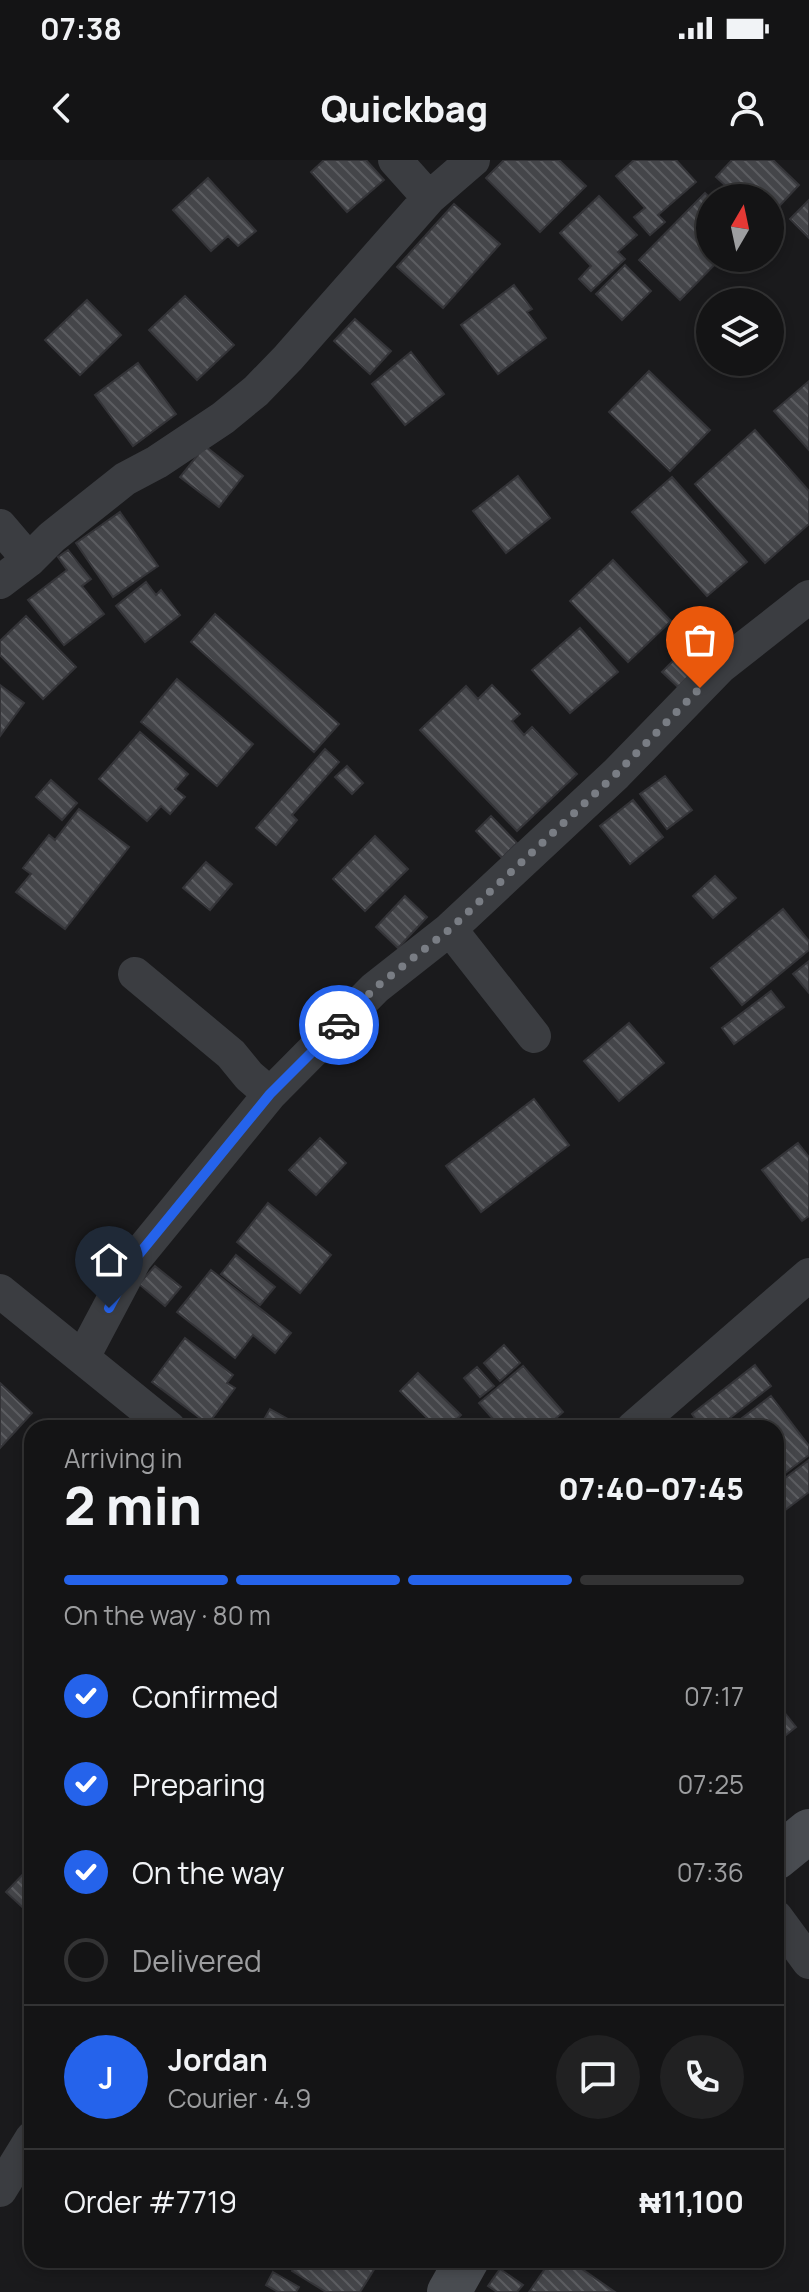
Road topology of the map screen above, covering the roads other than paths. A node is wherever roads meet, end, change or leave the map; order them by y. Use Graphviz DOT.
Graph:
graph roads {
  1 [pos="395,160"];
  2 [pos="473,160"];
  3 [pos="429,198"];
  4 [pos="0,526"];
  5 [pos="29,560"];
  6 [pos="0,582"];
  7 [pos="809,597"];
  8 [pos="450,929"];
  9 [pos="135,974"];
  10 [pos="534,1036"];
  11 [pos="270,1094"];
  12 [pos="809,1275"];
  13 [pos="0,1291"];
  14 [pos="83,1357"];
  15 [pos="159,1420"];
  16 [pos="642,1420"];
  17 [pos="809,1831"];
  18 [pos="784,1851"];
  19 [pos="784,1928"];
  20 [pos="809,1962"];
  21 [pos="24,2151"];
  22 [pos="0,2190"];
  23 [pos="462,2268"];
  24 [pos="449,2292"];
  1 -- 3 [label="street"];
  2 -- 3 [label="street"];
  3 -- 5 [label="street"];
  4 -- 5 [label="street"];
  5 -- 6 [label="street"];
  7 -- 8 [label="street"];
  8 -- 10 [label="street"];
  8 -- 11 [label="street"];
  9 -- 11 [label="street"];
  11 -- 14 [label="street"];
  12 -- 16 [label="street"];
  13 -- 14 [label="street"];
  14 -- 15 [label="street"];
  17 -- 18 [label="main road"];
  19 -- 20 [label="street"];
  21 -- 22 [label="street"];
  23 -- 24 [label="main road"];
}
